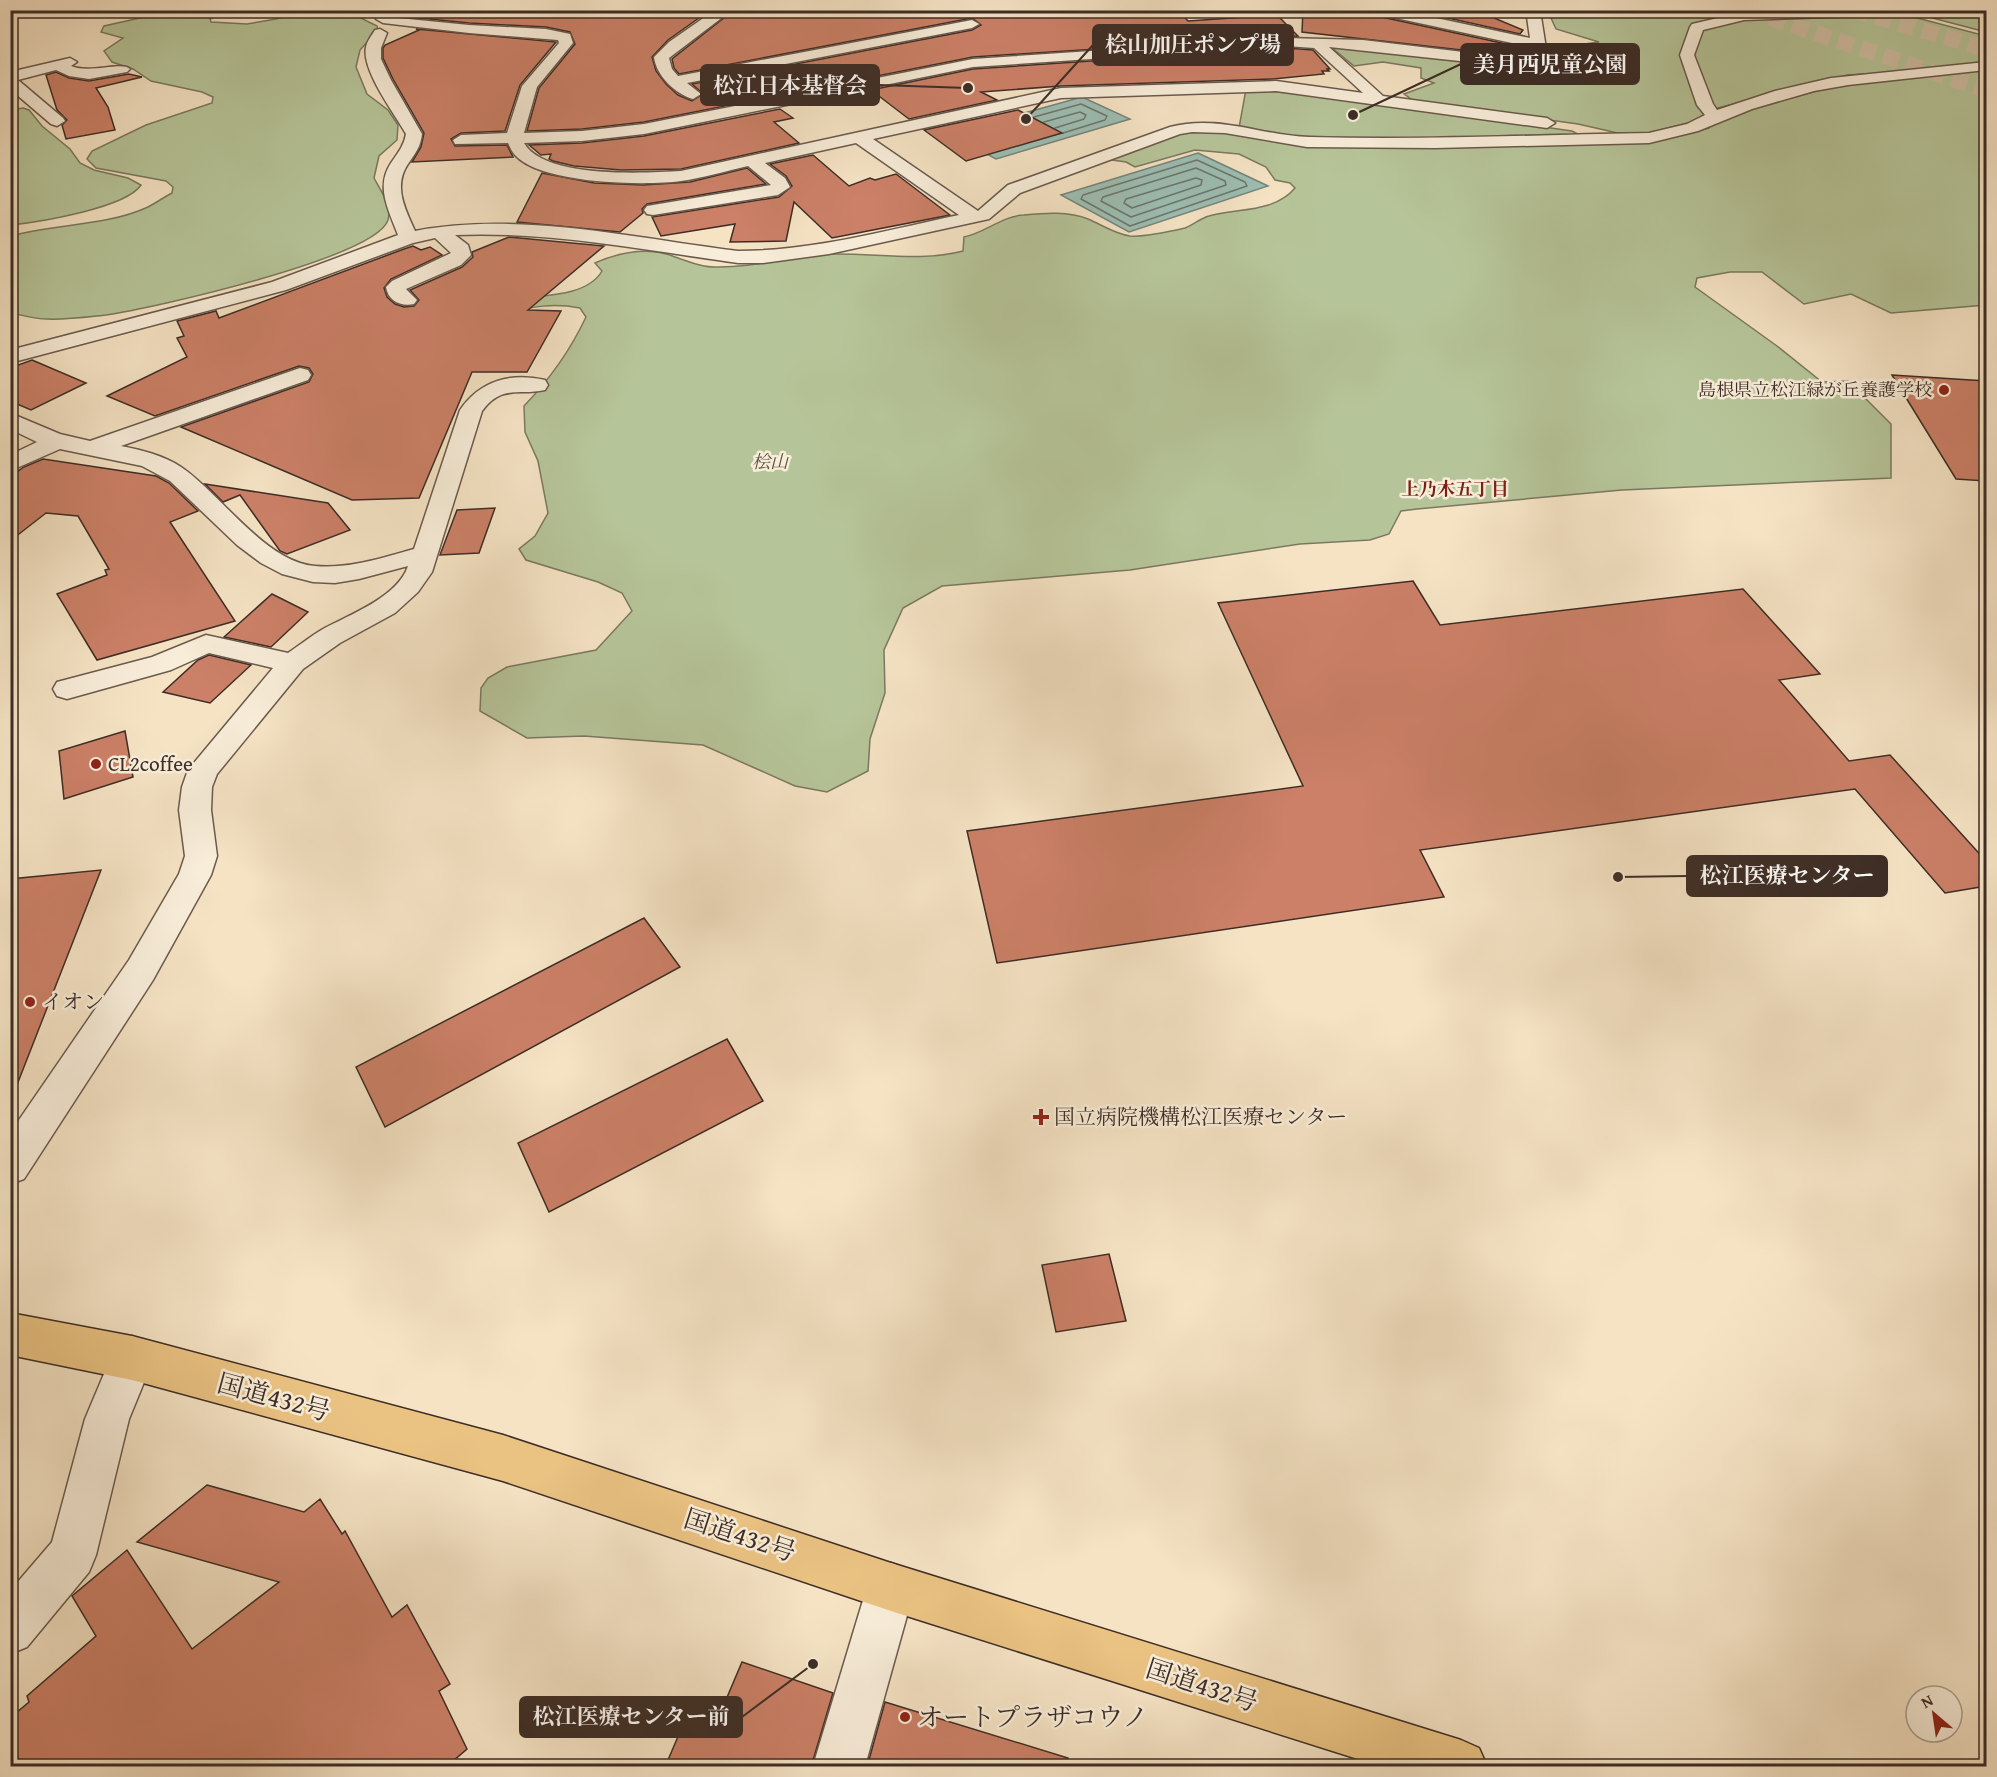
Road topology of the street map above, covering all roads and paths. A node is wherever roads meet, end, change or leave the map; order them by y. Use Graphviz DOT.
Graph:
graph roads {
  1 [pos="725,10"];
  2 [pos="1377,10"];
  3 [pos="1516,10"];
  4 [pos="1910,10"];
  5 [pos="1534,14"];
  6 [pos="971,17"];
  7 [pos="1307,42"];
  8 [pos="1540,44"];
  9 [pos="973,63"];
  10 [pos="1986,66"];
  11 [pos="122,69"];
  12 [pos="10,79"];
  13 [pos="675,81"];
  14 [pos="1377,98"];
  15 [pos="721,114"];
  16 [pos="1714,117"];
  17 [pos="57,121"];
  18 [pos="859,137"];
  19 [pos="1619,138"];
  20 [pos="514,139"];
  21 [pos="461,140"];
  22 [pos="752,161"];
  23 [pos="653,210"];
  24 [pos="975,218"];
  25 [pos="438,232"];
  26 [pos="408,238"];
  27 [pos="407,300"];
  28 [pos="10,357"];
  29 [pos="300,375"];
  30 [pos="537,385"];
  31 [pos="10,420"];
  32 [pos="58,441"];
  33 [pos="93,448"];
  34 [pos="10,464"];
  35 [pos="423,554"];
  36 [pos="293,663"];
  37 [pos="67,689"];
  38 [pos="10,1166"];
  39 [pos="10,1334"];
  40 [pos="132,1358"];
  41 [pos="891,1587"];
  42 [pos="10,1630"];
  43 [pos="839,1767"];
  44 [pos="1461,1767"];
  1 -- 13 [label="street"];
  2 -- 8 [label="street"];
  3 -- 5 [label="street"];
  4 -- 16 [label="street"];
  5 -- 8 [label="street"];
  6 -- 9 [label="street"];
  6 -- 13 [label="street"];
  7 -- 8 [label="street"];
  7 -- 9 [label="street"];
  7 -- 14 [label="street"];
  9 -- 15 [label="street"];
  10 -- 16 [label="street"];
  11 -- 12 [label="street"];
  12 -- 17 [label="street"];
  13 -- 15 [label="street"];
  14 -- 18 [label="street"];
  14 -- 19 [label="street"];
  15 -- 20 [label="street"];
  16 -- 19 [label="street"];
  18 -- 22 [label="street"];
  18 -- 24 [label="street"];
  19 -- 24 [label="street"];
  20 -- 21 [label="street"];
  20 -- 22 [label="street"];
  20 -- 26 [label="street"];
  22 -- 23 [label="street"];
  24 -- 25 [label="street"];
  25 -- 26 [label="street"];
  25 -- 27 [label="street"];
  26 -- 28 [label="street"];
  29 -- 33 [label="street"];
  30 -- 35 [label="street"];
  31 -- 32 [label="street"];
  32 -- 33 [label="street"];
  32 -- 34 [label="street"];
  33 -- 35 [label="street"];
  35 -- 36 [label="street"];
  36 -- 37 [label="street"];
  36 -- 38 [label="street"];
  39 -- 40 [label="highway, 国道432号"];
  40 -- 41 [label="highway, 国道432号"];
  40 -- 42 [label="street"];
  41 -- 43 [label="street"];
  41 -- 44 [label="highway, 国道432号"];
}
